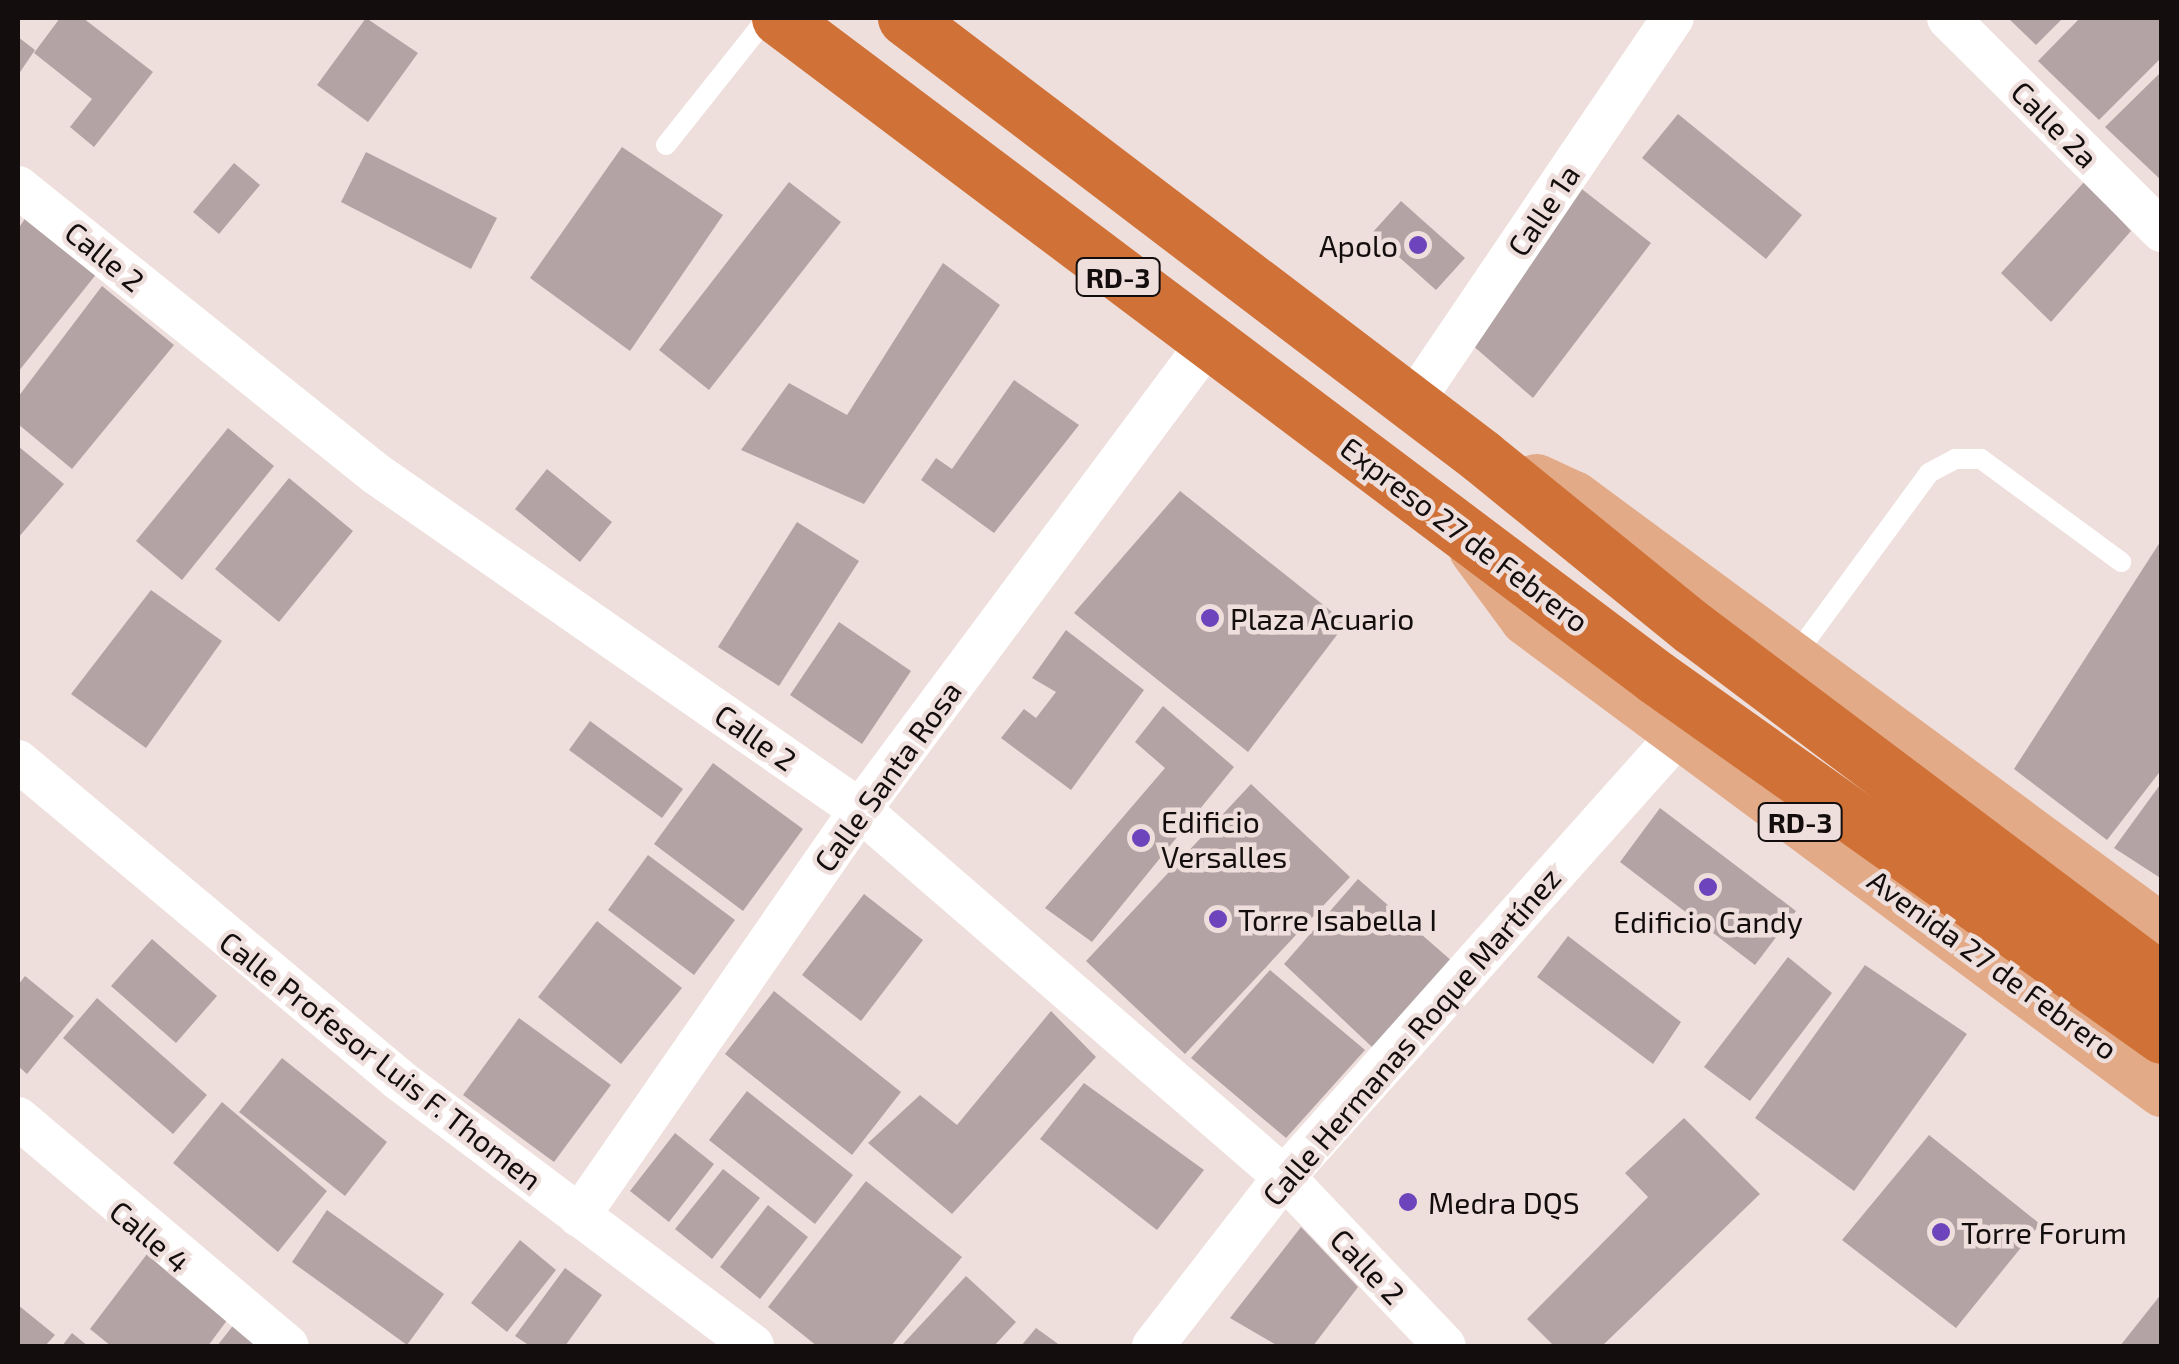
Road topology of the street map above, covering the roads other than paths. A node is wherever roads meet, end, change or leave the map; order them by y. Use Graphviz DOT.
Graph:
graph roads {
  1 [pos="767,18"];
  2 [pos="779,18"];
  3 [pos="1673,18"];
  4 [pos="1948,18"];
  5 [pos="923,23"];
  6 [pos="666,146"];
  7 [pos="18,186"];
  8 [pos="2162,231"];
  9 [pos="1206,345"];
  10 [pos="1412,403"];
  11 [pos="1481,456"];
  12 [pos="1463,530"];
  13 [pos="2121,562"];
  14 [pos="1793,659"];
  15 [pos="1679,734"];
  16 [pos="18,761"];
  17 [pos="860,810"];
  18 [pos="2162,932"];
  19 [pos="2162,980"];
  20 [pos="2162,1036"];
  21 [pos="2162,1089"];
  22 [pos="18,1118"];
  23 [pos="1284,1177"];
  24 [pos="579,1216"];
  25 [pos="288,1346"];
  26 [pos="753,1346"];
  27 [pos="1154,1346"];
  28 [pos="1445,1346"];
  1 -- 6 [label="lane"];
  2 -- 9 [label="highway, Expreso 27 de Febrero / RD-3"];
  3 -- 10 [label="street, Calle 1a"];
  4 -- 8 [label="street, Calle 2a"];
  5 -- 10 [label="highway, RD-3"];
  7 -- 17 [label="street, Calle 2"];
  9 -- 12 [label="highway, Expreso 27 de Febrero / RD-3"];
  9 -- 17 [label="street, Calle Santa Rosa"];
  10 -- 11 [label="highway, RD-3"];
  11 -- 14 [label="main road, RD-3"];
  11 -- 19 [label="highway, RD-3"];
  12 -- 15 [label="main road, Avenida 27 de Febrero / RD-3"];
  12 -- 20 [label="highway, Expreso 27 de Febrero / RD-3"];
  13 -- 14 [label="lane"];
  14 -- 18 [label="main road, RD-3"];
  15 -- 21 [label="main road, Avenida 27 de Febrero / RD-3"];
  15 -- 23 [label="street, Calle Hermanas Roque Martínez"];
  16 -- 24 [label="street, Calle Profesor Luis F. Thomen"];
  17 -- 23 [label="street, Calle 2"];
  17 -- 24 [label="street, Calle Santa Rosa"];
  22 -- 25 [label="street, Calle 4"];
  23 -- 27 [label="street, Calle Hermanas Roque Martínez"];
  23 -- 28 [label="street, Calle 2"];
  24 -- 26 [label="street, Calle Profesor Luis F. Thomen"];
}
